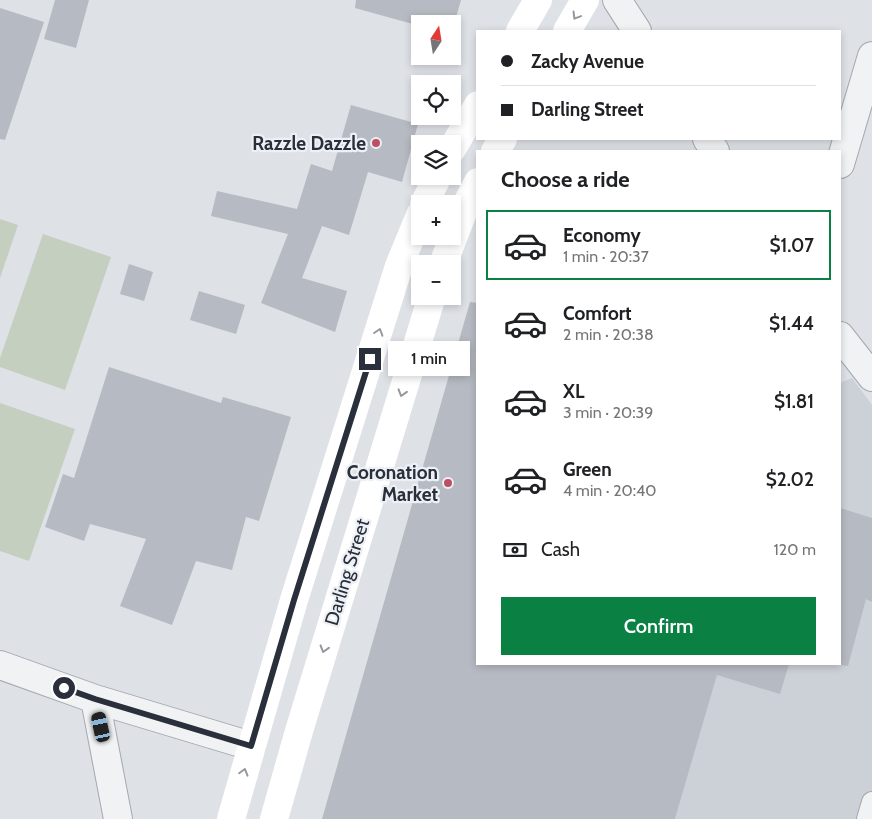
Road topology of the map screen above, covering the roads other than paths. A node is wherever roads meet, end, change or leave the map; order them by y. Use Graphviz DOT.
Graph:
graph roads {
  1 [pos="538,0"];
  2 [pos="585,0"];
  3 [pos="617,0"];
  4 [pos="521,30"];
  5 [pos="568,30"];
  6 [pos="636,30"];
  7 [pos="872,56"];
  8 [pos="476,108"];
  9 [pos="460,135"];
  10 [pos="841,161"];
  11 [pos="476,186"];
  12 [pos="411,239"];
  13 [pos="447,255"];
  14 [pos="429,305"];
  15 [pos="841,337"];
  16 [pos="872,377"];
  17 [pos="0,665"];
  18 [pos="95,699"];
  19 [pos="251,746"];
  20 [pos="872,802"];
  21 [pos="118,819"];
  22 [pos="231,819"];
  23 [pos="274,819"];
  24 [pos="867,819"];
  1 -- 4 [label="street"];
  2 -- 5 [label="street, one-way"];
  3 -- 6 [label="street"];
  7 -- 10 [label="street"];
  8 -- 9 [label="street"];
  11 -- 13 [label="street"];
  19 -- 12 [label="street, one-way"];
  14 -- 23 [label="street, Darling Street, one-way"];
  15 -- 16 [label="street"];
  17 -- 18 [label="street"];
  18 -- 19 [label="street"];
  18 -- 21 [label="street"];
  22 -- 19 [label="street, one-way"];
  20 -- 24 [label="lane"];
}
